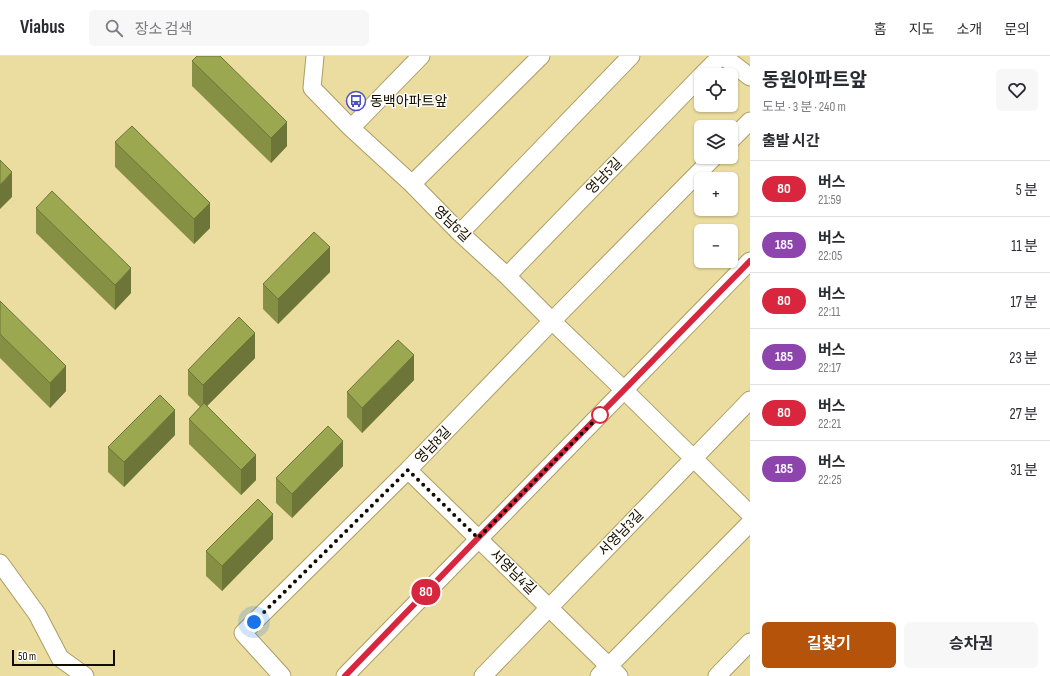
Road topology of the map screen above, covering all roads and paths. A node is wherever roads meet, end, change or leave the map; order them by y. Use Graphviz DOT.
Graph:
graph roads {
  1 [pos="315,56"];
  2 [pos="422,56"];
  3 [pos="541,56"];
  4 [pos="631,56"];
  5 [pos="722,56"];
  6 [pos="710,68"];
  7 [pos="750,77"];
  8 [pos="694,84"];
  9 [pos="750,121"];
  10 [pos="351,128"];
  11 [pos="738,133"];
  12 [pos="707,164"];
  13 [pos="412,184"];
  14 [pos="460,233"];
  15 [pos="750,261"];
  16 [pos="507,276"];
  17 [pos="552,321"];
  18 [pos="624,390"];
  19 [pos="750,400"];
  20 [pos="693,459"];
  21 [pos="408,470"];
  22 [pos="750,514"];
  23 [pos="750,523"];
  24 [pos="478,538"];
  25 [pos="0,563"];
  26 [pos="549,608"];
  27 [pos="750,642"];
  28 [pos="609,673"];
  29 [pos="85,676"];
  30 [pos="282,676"];
  31 [pos="345,676"];
  32 [pos="483,676"];
  33 [pos="717,676"];
  1 -- 10 [label="street, 영남6길"];
  2 -- 10 [label="street"];
  3 -- 13 [label="street"];
  4 -- 14 [label="street"];
  5 -- 6 [label="street, 영남5길"];
  5 -- 7 [label="street, 영남5길"];
  8 -- 16 [label="street, 영남5길"];
  9 -- 11 [label="street"];
  10 -- 13 [label="street, 영남6길"];
  12 -- 17 [label="street"];
  13 -- 14 [label="street, 영남6길"];
  14 -- 16 [label="street, 영남6길"];
  15 -- 18 [label="street"];
  16 -- 17 [label="street, 영남6길"];
  17 -- 18 [label="street, 영남6길"];
  17 -- 21 [label="street, 영남8길"];
  18 -- 20 [label="street"];
  18 -- 24 [label="street"];
  19 -- 20 [label="street, 서영남3길"];
  20 -- 22 [label="street"];
  20 -- 26 [label="street, 서영남3길"];
  21 -- 24 [label="street, 서영남4길"];
  21 -- 30 [label="street, 영남8길"];
  23 -- 28 [label="street"];
  24 -- 26 [label="street, 서영남4길"];
  24 -- 31 [label="street"];
  25 -- 29 [label="street"];
  26 -- 28 [label="street, 서영남4길"];
  26 -- 32 [label="street"];
  27 -- 33 [label="street"];
}
